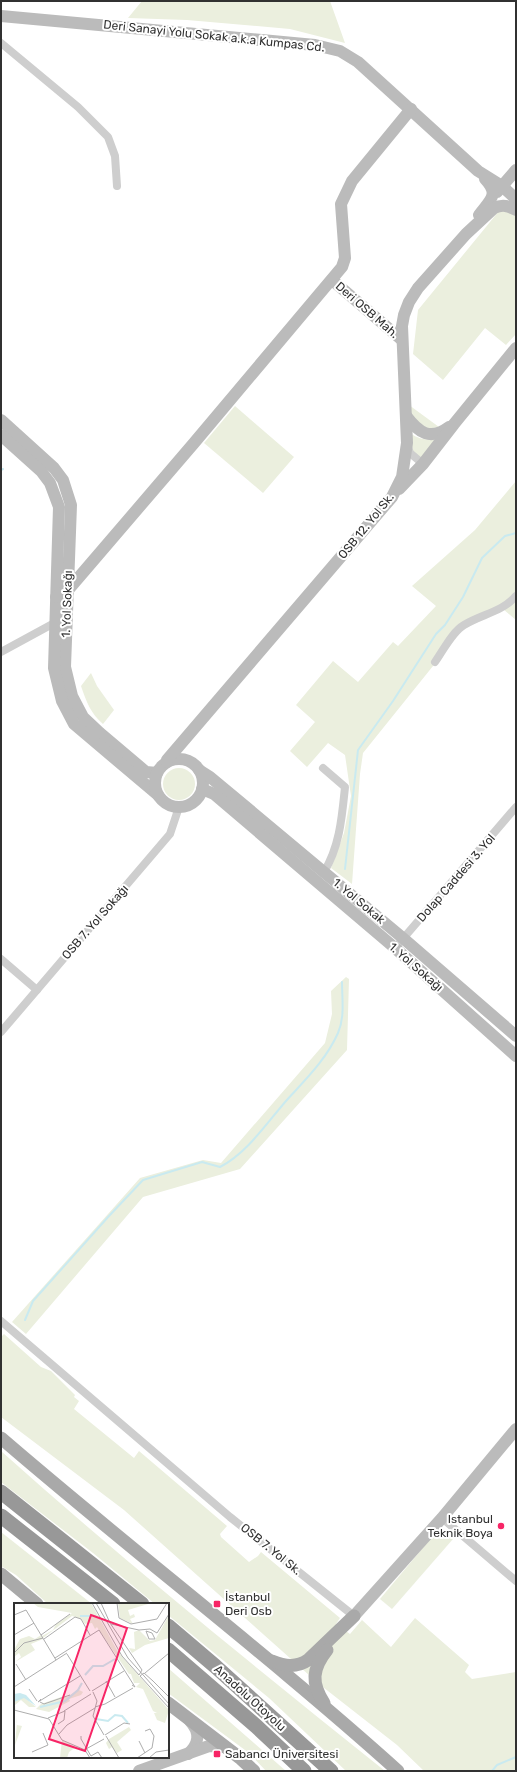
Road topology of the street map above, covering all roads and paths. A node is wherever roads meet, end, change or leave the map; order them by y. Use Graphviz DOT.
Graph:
graph roads {
  1 [pos="1,16"];
  2 [pos="1,43"];
  3 [pos="411,109"];
  4 [pos="478,171"];
  5 [pos="507,178"];
  6 [pos="117,186"];
  7 [pos="492,198"];
  8 [pos="516,199"];
  9 [pos="516,210"];
  10 [pos="466,234"];
  11 [pos="332,280"];
  12 [pos="402,340"];
  13 [pos="516,348"];
  14 [pos="406,416"];
  15 [pos="1,420"];
  16 [pos="454,424"];
  17 [pos="1,435"];
  18 [pos="407,443"];
  19 [pos="423,464"];
  20 [pos="392,496"];
  21 [pos="68,590"];
  22 [pos="516,596"];
  23 [pos="56,597"];
  24 [pos="60,620"];
  25 [pos="1,652"];
  26 [pos="435,662"];
  27 [pos="185,740"];
  28 [pos="184,760"];
  29 [pos="167,762"];
  30 [pos="323,768"];
  31 [pos="199,770"];
  32 [pos="157,773"];
  33 [pos="202,789"];
  34 [pos="158,795"];
  35 [pos="178,807"];
  36 [pos="516,807"];
  37 [pos="324,872"];
  38 [pos="404,939"];
  39 [pos="395,948"];
  40 [pos="1,959"];
  41 [pos="37,990"];
  42 [pos="1,1032"];
  43 [pos="516,1036"];
  44 [pos="516,1056"];
  45 [pos="1,1321"];
  46 [pos="516,1429"];
  47 [pos="1,1438"];
  48 [pos="1,1492"];
  49 [pos="1,1516"];
  50 [pos="442,1518"];
  51 [pos="1,1574"];
  52 [pos="516,1581"];
  53 [pos="36,1603"];
  54 [pos="112,1603"];
  55 [pos="141,1603"];
  56 [pos="354,1616"];
  57 [pos="169,1627"];
  58 [pos="169,1651"];
  59 [pos="264,1657"];
  60 [pos="169,1704"];
  61 [pos="328,1708"];
  62 [pos="187,1718"];
  63 [pos="226,1747"];
  64 [pos="188,1754"];
  65 [pos="240,1758"];
  66 [pos="138,1771"];
  67 [pos="246,1771"];
  68 [pos="254,1771"];
  69 [pos="304,1771"];
  70 [pos="332,1771"];
  71 [pos="398,1771"];
  1 -- 3 [label="street, Deri Sanayi Yolu Sokak a.k.a Kumpas Cd."];
  2 -- 6 [label="street"];
  3 -- 4 [label="street, Deri Sanayi Yolu Sokak a.k.a Kumpas Cd."];
  3 -- 11 [label="street"];
  4 -- 5 [label="street, Deri Sanayi Yolu Sokak a.k.a Kumpas Cd."];
  4 -- 7 [label="street"];
  5 -- 7 [label="street"];
  5 -- 8 [label="street"];
  7 -- 10 [label="street"];
  9 -- 10 [label="street"];
  10 -- 12 [label="street, OSB 12. Yol Sk."];
  11 -- 12 [label="street, Deri OSB Mah."];
  11 -- 21 [label="street"];
  12 -- 14 [label="street, OSB 12. Yol Sk."];
  13 -- 16 [label="street"];
  14 -- 16 [label="street"];
  14 -- 18 [label="street, OSB 12. Yol Sk."];
  15 -- 21 [label="street, 1. Yol Sokağı"];
  16 -- 19 [label="street"];
  17 -- 23 [label="street"];
  18 -- 19 [label="street"];
  18 -- 20 [label="street, OSB 12. Yol Sk."];
  19 -- 20 [label="street"];
  20 -- 27 [label="street, OSB 12. Yol Sk."];
  21 -- 23 [label="street"];
  21 -- 24 [label="street, 1. Yol Sokağı"];
  22 -- 26 [label="street"];
  23 -- 24 [label="street"];
  24 -- 25 [label="street"];
  24 -- 32 [label="street, 1. Yol Sokağı"];
  24 -- 34 [label="street"];
  27 -- 28 [label="street"];
  27 -- 29 [label="street, OSB 12. Yol Sk."];
  28 -- 29 [label="street"];
  28 -- 31 [label="street"];
  29 -- 32 [label="street"];
  30 -- 37 [label="street"];
  31 -- 33 [label="street"];
  31 -- 37 [label="street, 1. Yol Sokak"];
  32 -- 34 [label="street"];
  33 -- 35 [label="street"];
  33 -- 39 [label="street, 1. Yol Sokağı"];
  34 -- 35 [label="street"];
  35 -- 41 [label="street, OSB 7. Yol Sokağı"];
  36 -- 38 [label="street, Dolap Caddesi 3. Yol"];
  37 -- 38 [label="street, 1. Yol Sokak"];
  38 -- 39 [label="street, Dolap Caddesi 3. Yol"];
  38 -- 43 [label="street, 1. Yol Sokak"];
  39 -- 44 [label="street, 1. Yol Sokağı"];
  40 -- 41 [label="street"];
  41 -- 42 [label="street, OSB 7. Yol Sokağı"];
  45 -- 56 [label="street, OSB 7. Yol Sk."];
  46 -- 50 [label="street"];
  47 -- 59 [label="main road"];
  48 -- 55 [label="highway"];
  49 -- 54 [label="highway"];
  50 -- 52 [label="street"];
  50 -- 56 [label="street"];
  51 -- 53 [label="main road"];
  56 -- 59 [label="main road"];
  56 -- 61 [label="main road"];
  57 -- 70 [label="highway, Anadolu Otoyolu"];
  58 -- 69 [label="highway, Anadolu Otoyolu"];
  59 -- 61 [label="main road"];
  60 -- 62 [label="main road"];
  61 -- 71 [label="main road"];
  62 -- 63 [label="main road"];
  62 -- 64 [label="street"];
  63 -- 64 [label="street"];
  63 -- 65 [label="main road"];
  64 -- 66 [label="street"];
  65 -- 67 [label="street"];
  65 -- 68 [label="main road"];
}
